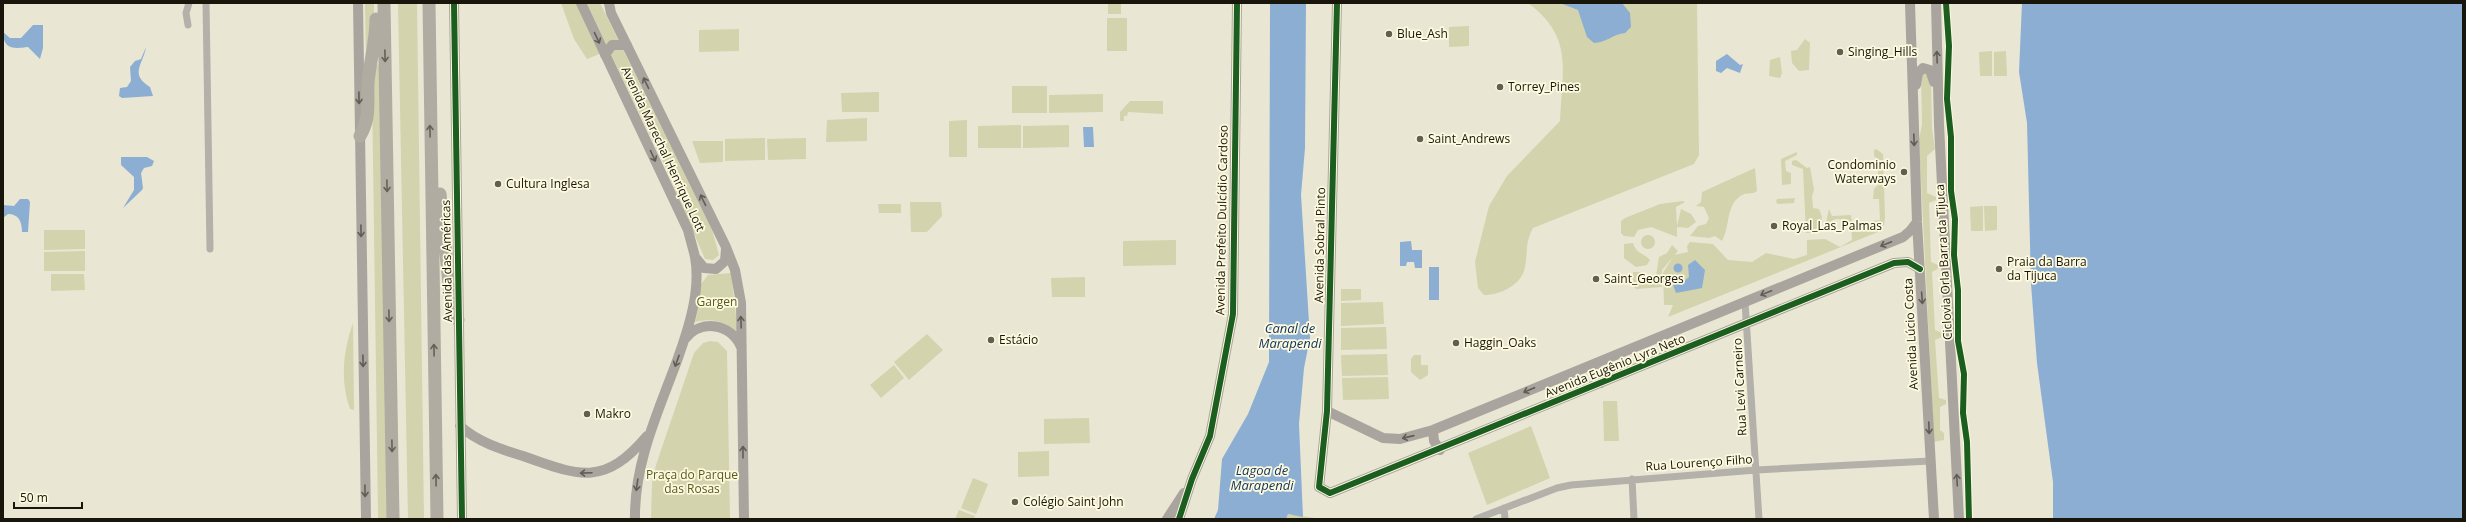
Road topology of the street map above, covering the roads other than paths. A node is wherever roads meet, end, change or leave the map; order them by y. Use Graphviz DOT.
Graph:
graph roads {
  1 [pos="189,3"];
  2 [pos="206,3"];
  3 [pos="358,3"];
  4 [pos="376,3"];
  5 [pos="384,3"];
  6 [pos="429,3"];
  7 [pos="581,3"];
  8 [pos="609,3"];
  9 [pos="1237,3"];
  10 [pos="1337,3"];
  11 [pos="1910,3"];
  12 [pos="1936,3"];
  13 [pos="455,4"];
  14 [pos="188,24"];
  15 [pos="627,45"];
  16 [pos="605,55"];
  17 [pos="1912,112"];
  18 [pos="1939,125"];
  19 [pos="360,136"];
  20 [pos="431,170"];
  21 [pos="1917,222"];
  22 [pos="726,247"];
  23 [pos="210,249"];
  24 [pos="695,258"];
  25 [pos="1920,269"];
  26 [pos="1745,302"];
  27 [pos="458,320"];
  28 [pos="1748,324"];
  29 [pos="684,341"];
  30 [pos="742,351"];
  31 [pos="1594,364"];
  32 [pos="1601,383"];
  33 [pos="1328,411"];
  34 [pos="460,426"];
  35 [pos="1433,430"];
  36 [pos="651,431"];
  37 [pos="1440,450"];
  38 [pos="1930,461"];
  39 [pos="1756,470"];
  40 [pos="1192,479"];
  41 [pos="1632,479"];
  42 [pos="1319,488"];
  43 [pos="1504,508"];
  44 [pos="366,519"];
  45 [pos="393,519"];
  46 [pos="437,519"];
  47 [pos="462,519"];
  48 [pos="635,519"];
  49 [pos="744,519"];
  50 [pos="1167,519"];
  51 [pos="1180,519"];
  52 [pos="1476,519"];
  53 [pos="1505,519"];
  54 [pos="1634,519"];
  55 [pos="1759,519"];
  56 [pos="1934,519"];
  57 [pos="1959,519"];
  1 -- 14 [label="street"];
  2 -- 23 [label="street"];
  3 -- 19 [label="street, one-way"];
  4 -- 19 [label="highway"];
  5 -- 45 [label="highway, one-way"];
  20 -- 6 [label="highway, Avenida das Américas, one-way"];
  7 -- 16 [label="street, Avenida Marechal Henrique Lott, one-way"];
  8 -- 15 [label="street, Avenida Marechal Henrique Lott"];
  9 -- 40 [label="street, Avenida Prefeito Dulcídio Cardoso"];
  10 -- 33 [label="street, Avenida Sobral Pinto"];
  11 -- 17 [label="street, Avenida Lúcio Costa"];
  18 -- 12 [label="street, one-way"];
  13 -- 27 [label="street, Avenida das Américas"];
  15 -- 16 [label="street"];
  22 -- 15 [label="street, Avenida Marechal Henrique Lott, one-way"];
  16 -- 24 [label="street, Avenida Marechal Henrique Lott, one-way"];
  17 -- 18 [label="street"];
  17 -- 21 [label="street, Avenida Lúcio Costa, one-way"];
  57 -- 18 [label="street, one-way"];
  19 -- 44 [label="street, one-way"];
  20 -- 27 [label="highway"];
  46 -- 20 [label="highway, Avenida das Américas, one-way"];
  21 -- 25 [label="street, Avenida Lúcio Costa"];
  21 -- 26 [label="street, Avenida Eugênio Lyra Neto, one-way"];
  22 -- 24 [label="street"];
  30 -- 22 [label="street, Avenida Marechal Henrique Lott, one-way"];
  24 -- 29 [label="street, Avenida Marechal Henrique Lott"];
  25 -- 28 [label="street, Avenida Eugênio Lyra Neto"];
  25 -- 38 [label="street, Avenida Lúcio Costa, one-way"];
  26 -- 28 [label="street, Rua Levi Carneiro"];
  26 -- 31 [label="street, Avenida Eugênio Lyra Neto"];
  27 -- 34 [label="street, Avenida das Américas"];
  28 -- 32 [label="street, Avenida Eugênio Lyra Neto"];
  28 -- 39 [label="street, Rua Levi Carneiro"];
  29 -- 30 [label="street"];
  29 -- 36 [label="street, Avenida Marechal Henrique Lott, one-way"];
  49 -- 30 [label="street, Avenida Marechal Henrique Lott, one-way"];
  31 -- 32 [label="street"];
  31 -- 35 [label="street, Avenida Eugênio Lyra Neto, one-way"];
  32 -- 37 [label="street, Avenida Eugênio Lyra Neto"];
  35 -- 33 [label="street, Avenida Eugênio Lyra Neto, one-way"];
  33 -- 42 [label="street, Avenida Sobral Pinto"];
  36 -- 34 [label="street, one-way"];
  34 -- 47 [label="street, Avenida das Américas"];
  35 -- 37 [label="street"];
  36 -- 48 [label="street, Avenida Marechal Henrique Lott, one-way"];
  37 -- 42 [label="street, Avenida Eugênio Lyra Neto"];
  38 -- 39 [label="street, Rua Lourenço Filho"];
  38 -- 56 [label="street, Avenida Lúcio Costa"];
  39 -- 41 [label="street, Rua Lourenço Filho"];
  39 -- 55 [label="street, Rua Levi Carneiro"];
  40 -- 50 [label="street"];
  40 -- 51 [label="street"];
  41 -- 43 [label="street, Rua Lourenço Filho"];
  41 -- 54 [label="street"];
  43 -- 52 [label="street, Rua Lourenço Filho"];
  43 -- 53 [label="street"];
}
